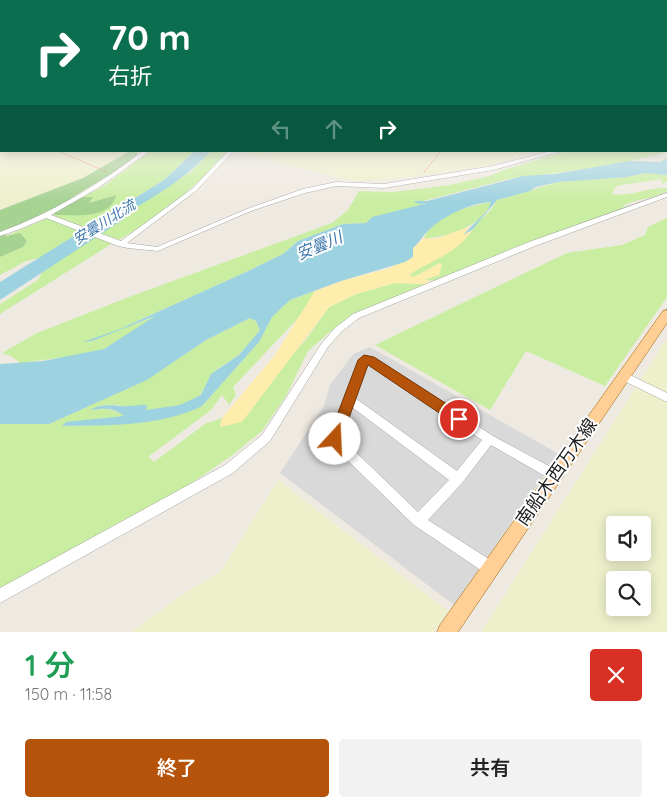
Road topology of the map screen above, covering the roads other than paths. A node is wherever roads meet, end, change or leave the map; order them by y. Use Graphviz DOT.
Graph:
graph roads {
  1 [pos="146,152"];
  2 [pos="230,152"];
  3 [pos="555,152"];
  4 [pos="667,195"];
  5 [pos="47,216"];
  6 [pos="0,234"];
  7 [pos="118,242"];
  8 [pos="667,314"];
  9 [pos="624,376"];
  10 [pos="667,398"];
  11 [pos="350,400"];
  12 [pos="489,439"];
  13 [pos="554,475"];
  14 [pos="458,479"];
  15 [pos="418,521"];
  16 [pos="490,568"];
  17 [pos="0,596"];
  18 [pos="447,632"];
  1 -- 5 [label="street"];
  2 -- 7 [label="street"];
  3 -- 7 [label="street"];
  4 -- 17 [label="street"];
  5 -- 6 [label="street"];
  5 -- 7 [label="street"];
  8 -- 9 [label="main road, 南船木西万木線"];
  9 -- 10 [label="street"];
  9 -- 13 [label="main road, 南船木西万木線"];
  11 -- 12 [label="street"];
  11 -- 14 [label="street"];
  11 -- 15 [label="street"];
  12 -- 13 [label="street"];
  12 -- 14 [label="street"];
  13 -- 16 [label="main road, 南船木西万木線"];
  14 -- 15 [label="street"];
  15 -- 16 [label="street"];
  16 -- 18 [label="main road, 南船木西万木線"];
}
